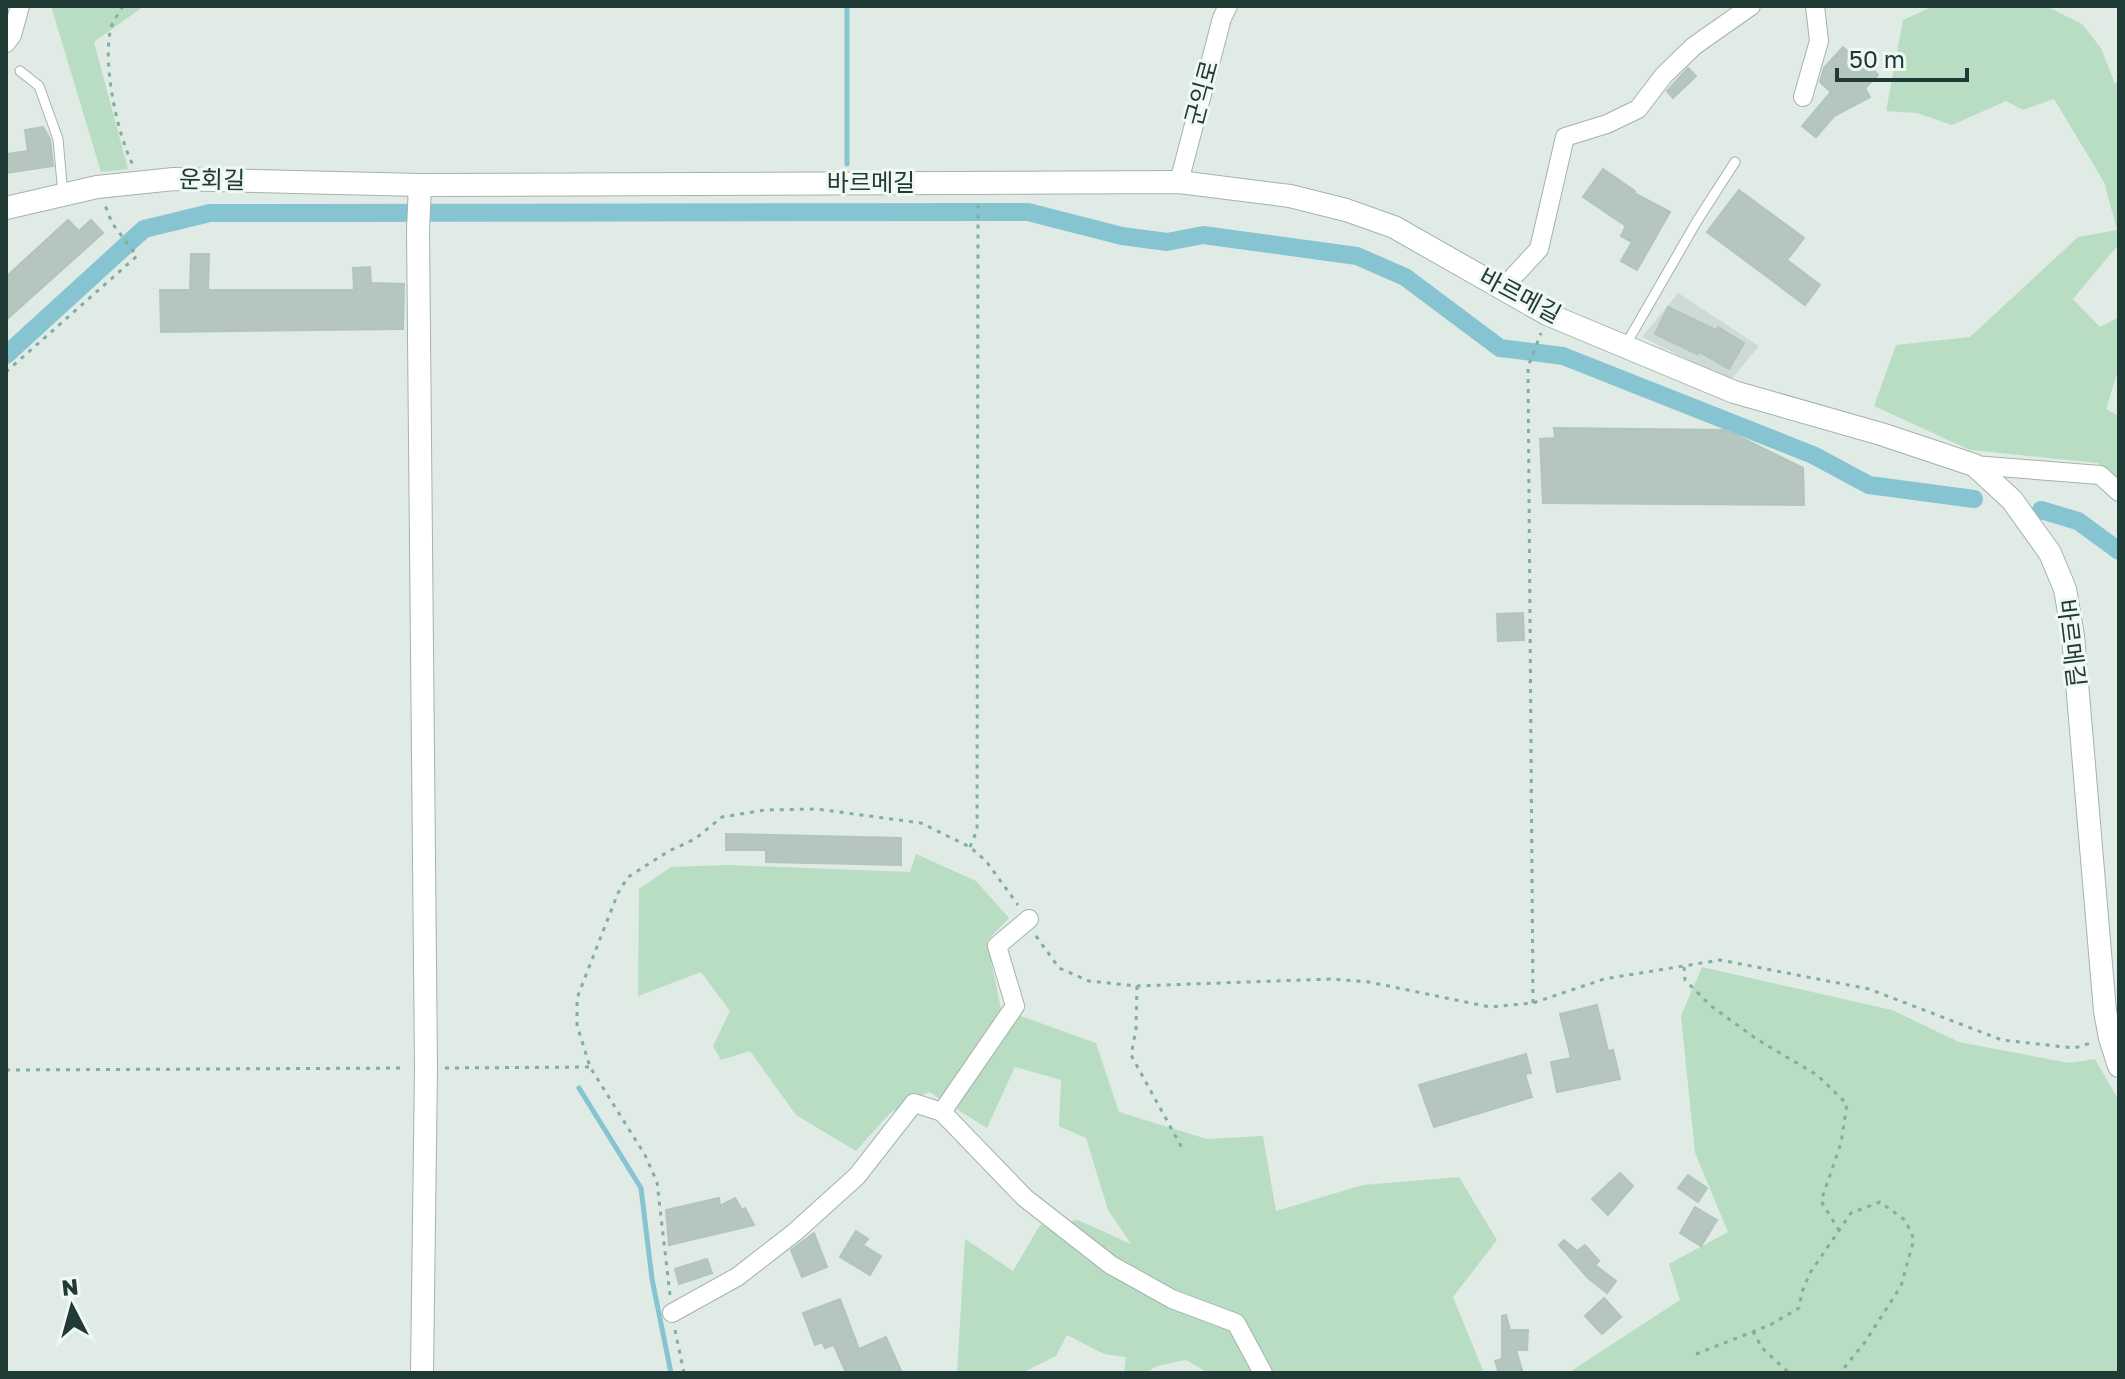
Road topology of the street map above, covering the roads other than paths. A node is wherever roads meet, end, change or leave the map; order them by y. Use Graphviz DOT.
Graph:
graph roads {
  1 [pos="20,6"];
  2 [pos="1228,6"];
  3 [pos="1751,6"];
  4 [pos="1815,6"];
  5 [pos="6,43"];
  6 [pos="20,71"];
  7 [pos="1803,97"];
  8 [pos="1735,162"];
  9 [pos="1179,182"];
  10 [pos="420,190"];
  11 [pos="63,195"];
  12 [pos="6,208"];
  13 [pos="1502,289"];
  14 [pos="1625,346"];
  15 [pos="1974,465"];
  16 [pos="2119,492"];
  17 [pos="1029,919"];
  18 [pos="2119,1066"];
  19 [pos="942,1112"];
  20 [pos="672,1313"];
  21 [pos="422,1373"];
  22 [pos="1263,1373"];
  1 -- 5 [label="street"];
  2 -- 9 [label="street, 군익로"];
  3 -- 13 [label="street"];
  4 -- 7 [label="street"];
  6 -- 11 [label="lane"];
  8 -- 14 [label="lane"];
  9 -- 10 [label="street, 바르메길"];
  9 -- 13 [label="street, 바르메길"];
  10 -- 11 [label="street, 운회길"];
  10 -- 21 [label="street"];
  11 -- 12 [label="street, 운회길"];
  13 -- 14 [label="street, 바르메길"];
  14 -- 15 [label="street, 바르메길"];
  15 -- 16 [label="street"];
  15 -- 18 [label="street, 바르메길"];
  17 -- 19 [label="street"];
  19 -- 20 [label="street"];
  19 -- 22 [label="street"];
}
